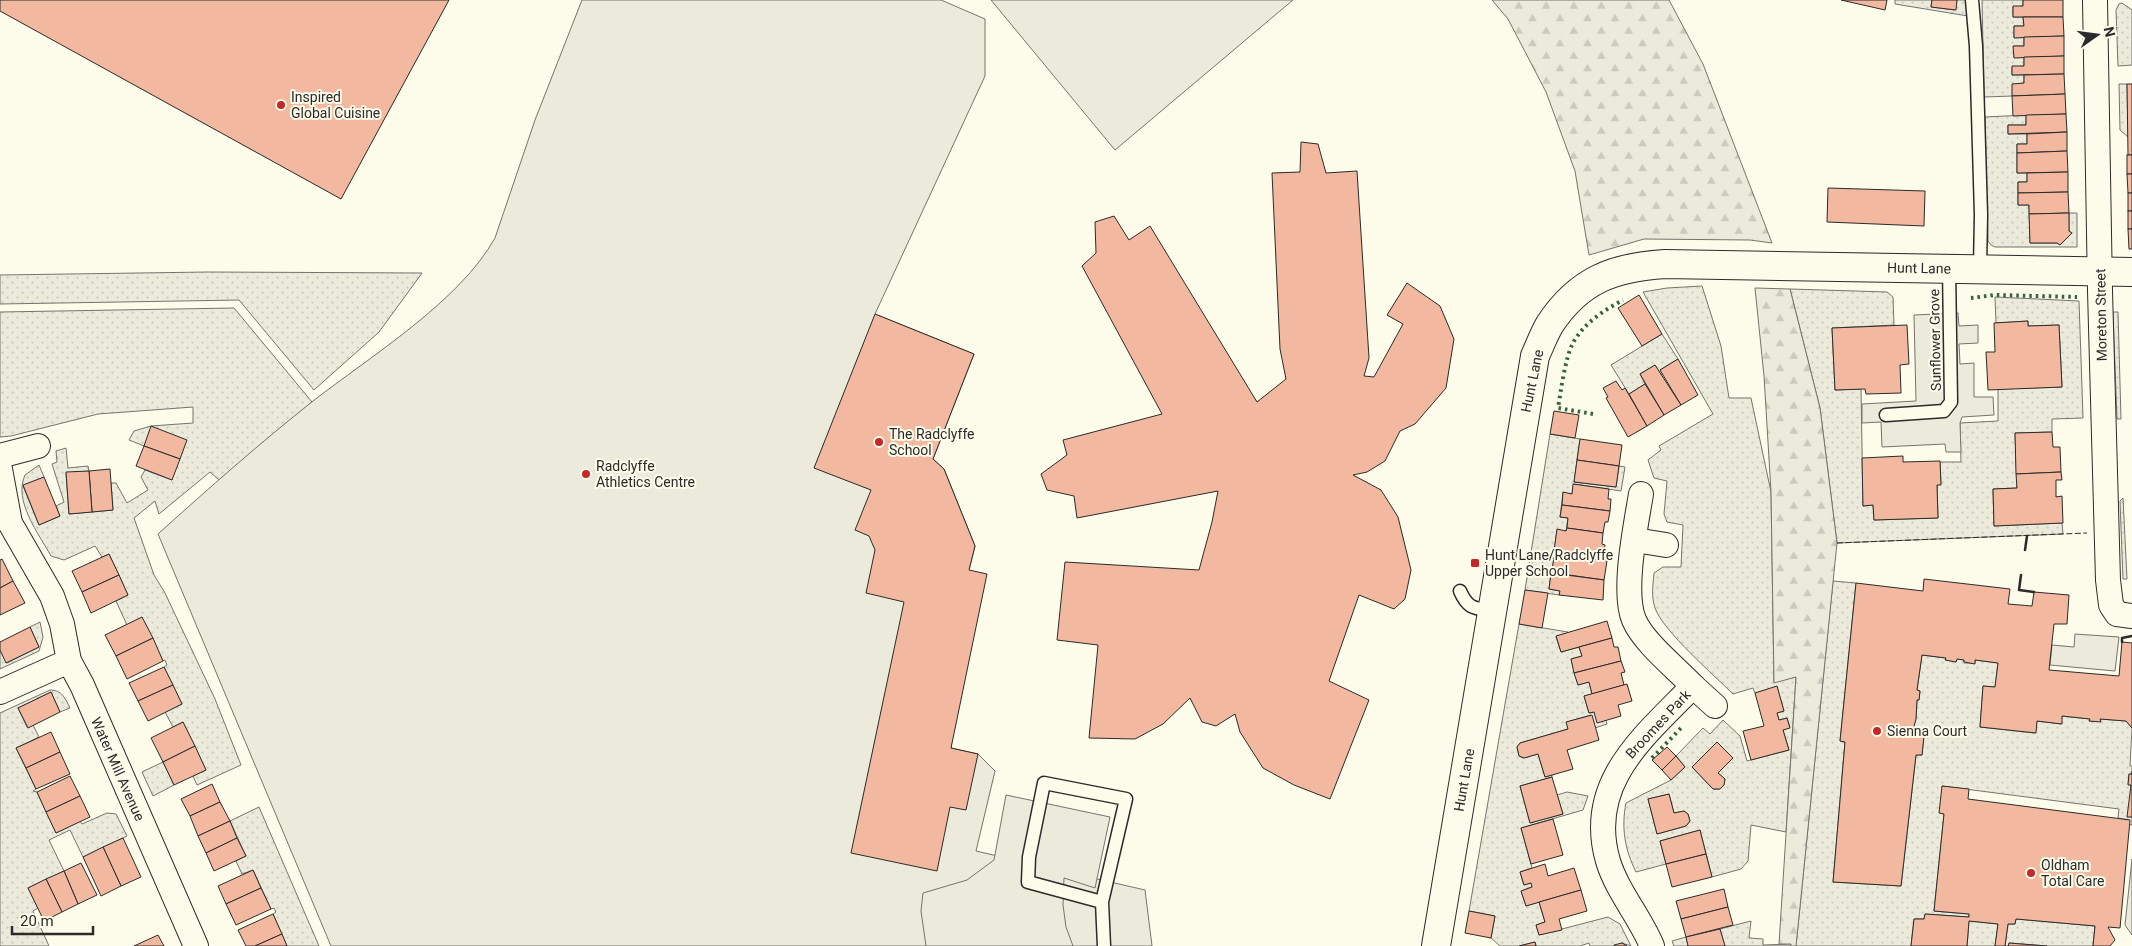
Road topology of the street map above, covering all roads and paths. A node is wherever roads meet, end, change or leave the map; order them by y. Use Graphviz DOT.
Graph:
graph roads {
  1 [pos="1972,0"];
  2 [pos="2095,0"];
  3 [pos="1949,268"];
  4 [pos="1980,268"];
  5 [pos="2100,272"];
  6 [pos="2132,272"];
  7 [pos="1886,415"];
  8 [pos="38,446"];
  9 [pos="0,456"];
  10 [pos="0,469"];
  11 [pos="1641,494"];
  12 [pos="1635,540"];
  13 [pos="1666,544"];
  14 [pos="1460,591"];
  15 [pos="1492,611"];
  16 [pos="2132,616"];
  17 [pos="69,661"];
  18 [pos="1693,686"];
  19 [pos="0,692"];
  20 [pos="1714,706"];
  21 [pos="1102,902"];
  22 [pos="196,946"];
  23 [pos="1104,946"];
  24 [pos="1436,946"];
  25 [pos="1652,946"];
  1 -- 4 [label="lane"];
  2 -- 5 [label="street, Moreton Street"];
  3 -- 4 [label="street, Hunt Lane"];
  3 -- 7 [label="lane, Sunflower Grove"];
  3 -- 15 [label="street, Hunt Lane"];
  4 -- 5 [label="street, Hunt Lane"];
  5 -- 6 [label="street, Hunt Lane"];
  5 -- 16 [label="street, Moreton Street"];
  8 -- 9 [label="street"];
  10 -- 17 [label="street, Water Mill Avenue"];
  11 -- 12 [label="street, Broomes Park"];
  12 -- 13 [label="street"];
  12 -- 18 [label="street, Broomes Park"];
  14 -- 15 [label="lane"];
  15 -- 24 [label="street, Hunt Lane"];
  17 -- 19 [label="street"];
  17 -- 22 [label="street, Water Mill Avenue"];
  18 -- 20 [label="street"];
  18 -- 25 [label="street, Broomes Park"];
  21 -- 21 [label="lane"];
  21 -- 23 [label="lane"];
}
